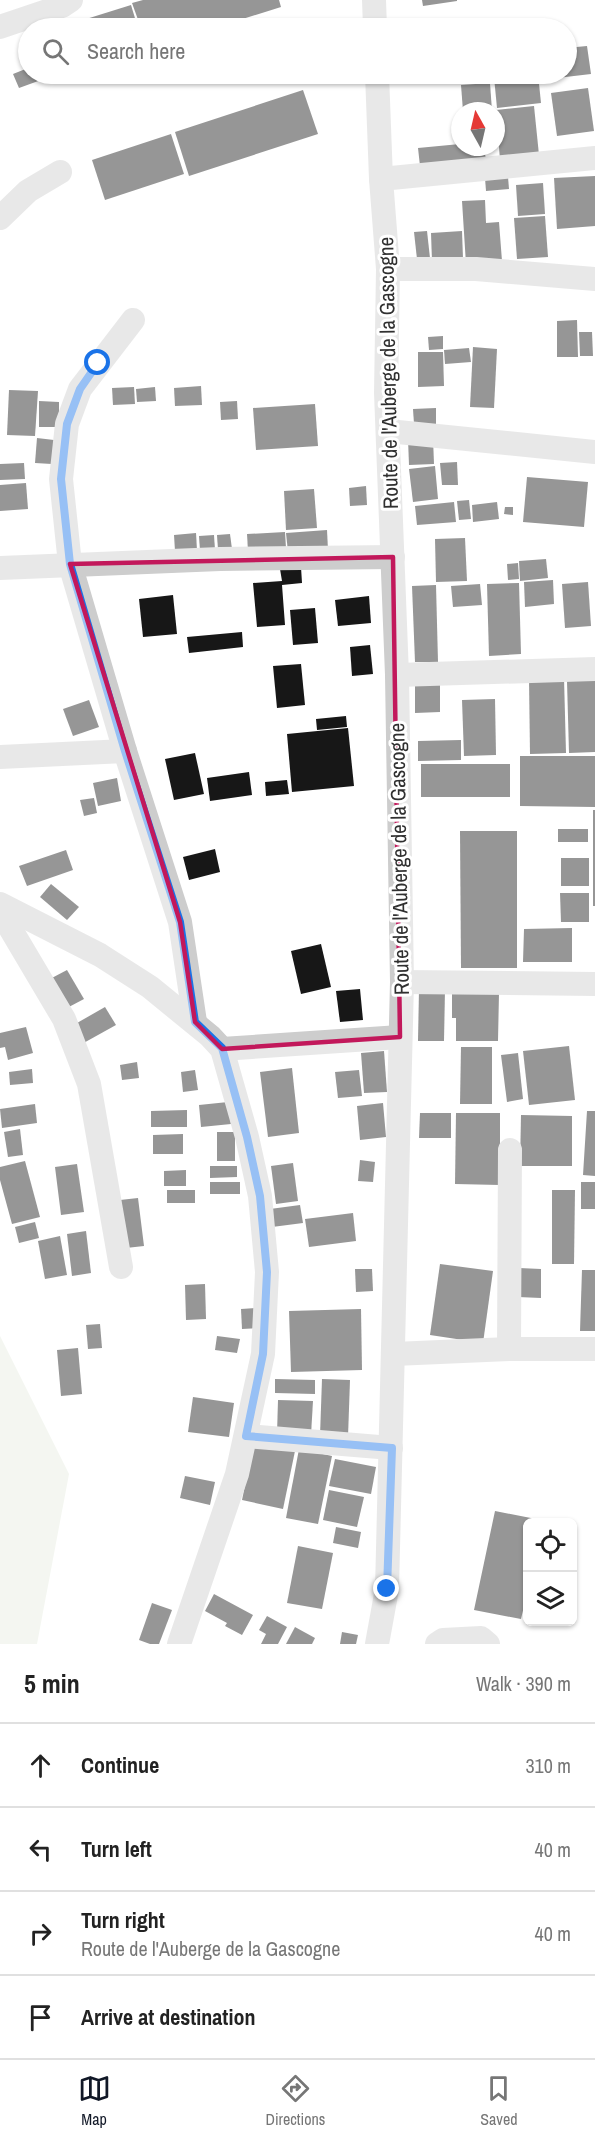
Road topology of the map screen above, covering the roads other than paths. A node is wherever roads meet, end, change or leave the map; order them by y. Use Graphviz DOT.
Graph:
graph roads {
  1 [pos="70,0"];
  2 [pos="374,0"];
  3 [pos="27,18"];
  4 [pos="375,18"];
  5 [pos="18,21"];
  6 [pos="0,27"];
  7 [pos="377,84"];
  8 [pos="595,158"];
  9 [pos="60,172"];
  10 [pos="381,179"];
  11 [pos="0,218"];
  12 [pos="388,268"];
  13 [pos="595,279"];
  14 [pos="132,320"];
  15 [pos="388,432"];
  16 [pos="595,452"];
  17 [pos="393,557"];
  18 [pos="70,564"];
  19 [pos="0,568"];
  20 [pos="595,669"];
  21 [pos="397,675"];
  22 [pos="125,751"];
  23 [pos="0,757"];
  24 [pos="0,904"];
  25 [pos="0,911"];
  26 [pos="402,982"];
  27 [pos="595,984"];
  28 [pos="195,1022"];
  29 [pos="400,1037"];
  30 [pos="222,1048"];
  31 [pos="510,1150"];
  32 [pos="121,1267"];
  33 [pos="509,1349"];
  34 [pos="595,1349"];
  35 [pos="394,1354"];
  36 [pos="246,1436"];
  37 [pos="392,1448"];
  38 [pos="382,1640"];
  39 [pos="179,1644"];
  40 [pos="437,1644"];
  41 [pos="488,1644"];
  1 -- 3 [label="street"];
  2 -- 4 [label="street"];
  5 -- 6 [label="street"];
  7 -- 10 [label="street, Route de l'Auberge de la Gascogne"];
  8 -- 10 [label="street"];
  9 -- 11 [label="street"];
  10 -- 12 [label="street, Route de l'Auberge de la Gascogne"];
  12 -- 13 [label="street"];
  12 -- 15 [label="street, Route de l'Auberge de la Gascogne"];
  14 -- 18 [label="street"];
  15 -- 16 [label="street"];
  15 -- 17 [label="street, Route de l'Auberge de la Gascogne"];
  17 -- 18 [label="street"];
  17 -- 21 [label="street, Route de l'Auberge de la Gascogne"];
  18 -- 19 [label="street"];
  18 -- 22 [label="street"];
  20 -- 21 [label="street"];
  21 -- 26 [label="street, Route de l'Auberge de la Gascogne"];
  22 -- 23 [label="street"];
  22 -- 28 [label="street"];
  24 -- 28 [label="street"];
  25 -- 32 [label="street"];
  26 -- 27 [label="street"];
  26 -- 29 [label="street, Route de l'Auberge de la Gascogne"];
  28 -- 30 [label="street"];
  29 -- 30 [label="street"];
  29 -- 35 [label="street, Route de l'Auberge de la Gascogne"];
  30 -- 36 [label="street"];
  31 -- 33 [label="street"];
  33 -- 34 [label="street"];
  33 -- 35 [label="street"];
  35 -- 37 [label="street, Route de l'Auberge de la Gascogne"];
  36 -- 37 [label="street"];
  36 -- 39 [label="street"];
  37 -- 38 [label="street, Route de l'Auberge de la Gascogne"];
  40 -- 41 [label="street"];
}
